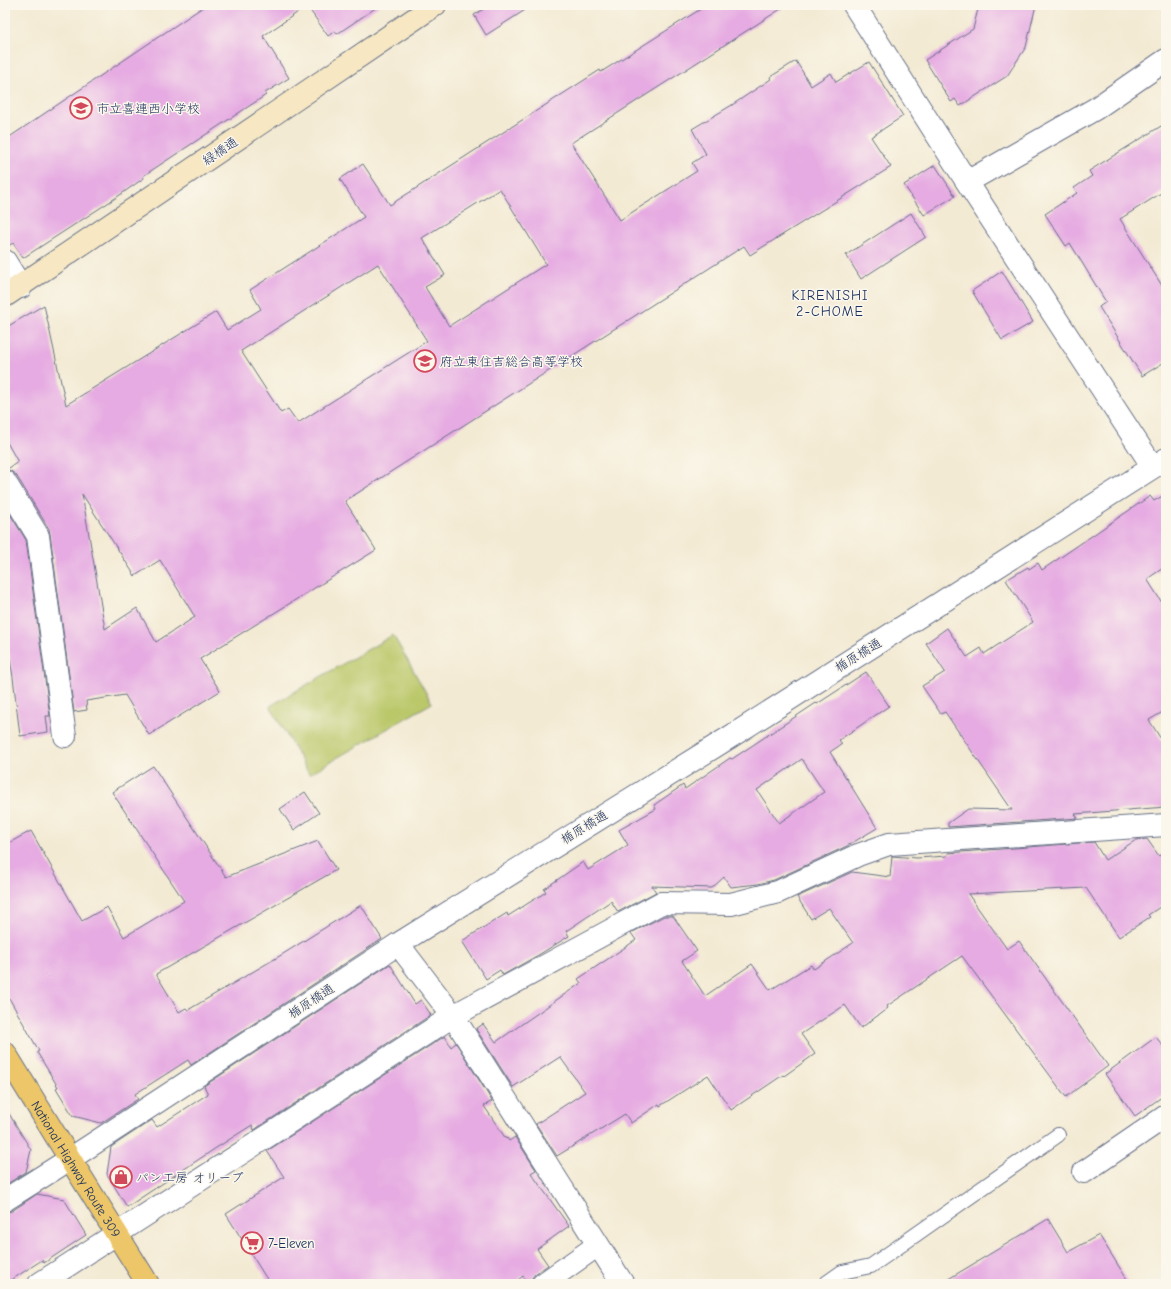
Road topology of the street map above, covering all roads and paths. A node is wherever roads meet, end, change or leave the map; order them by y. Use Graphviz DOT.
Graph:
graph roads {
  1 [pos="854,5"];
  2 [pos="424,8"];
  3 [pos="1166,60"];
  4 [pos="966,182"];
  5 [pos="5,260"];
  6 [pos="13,291"];
  7 [pos="1160,463"];
  8 [pos="5,482"];
  9 [pos="65,736"];
  10 [pos="1166,825"];
  11 [pos="398,944"];
  12 [pos="453,1016"];
  13 [pos="5,1053"];
  14 [pos="1166,1116"];
  15 [pos="1058,1134"];
  16 [pos="70,1159"];
  17 [pos="1084,1172"];
  18 [pos="5,1200"];
  19 [pos="117,1233"];
  20 [pos="598,1245"];
  21 [pos="39,1284"];
  22 [pos="148,1284"];
  23 [pos="543,1284"];
  24 [pos="623,1284"];
  25 [pos="825,1284"];
  1 -- 4 [label="street"];
  2 -- 6 [label="street, 緑橋通"];
  3 -- 4 [label="street"];
  4 -- 7 [label="street"];
  5 -- 6 [label="street"];
  7 -- 11 [label="street, 楯原橋通"];
  8 -- 9 [label="street"];
  10 -- 12 [label="street"];
  11 -- 12 [label="street"];
  11 -- 16 [label="street, 楯原橋通"];
  12 -- 19 [label="street"];
  12 -- 20 [label="street"];
  13 -- 16 [label="highway, National Highway Route 309"];
  14 -- 17 [label="street"];
  15 -- 25 [label="lane"];
  16 -- 18 [label="street, 楯原橋通"];
  16 -- 19 [label="highway, National Highway Route 309"];
  19 -- 21 [label="street"];
  19 -- 22 [label="highway, National Highway Route 309"];
  20 -- 23 [label="street"];
  20 -- 24 [label="street"];
}
